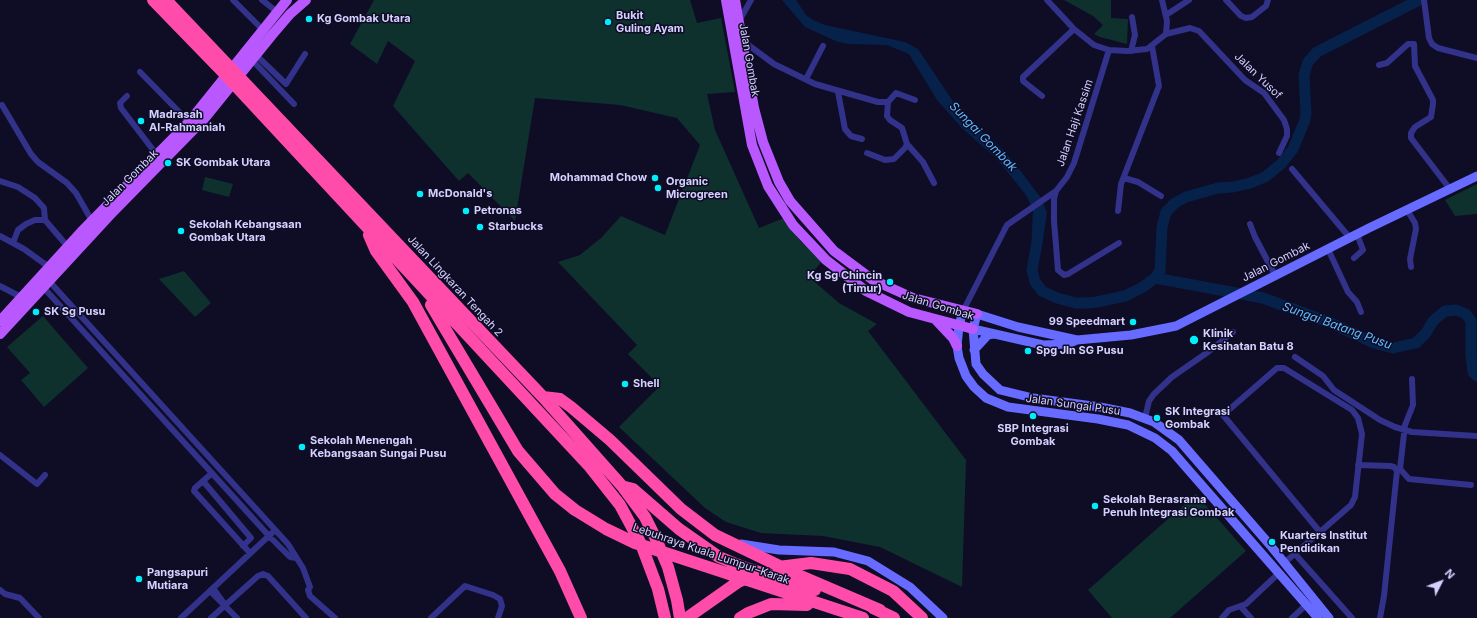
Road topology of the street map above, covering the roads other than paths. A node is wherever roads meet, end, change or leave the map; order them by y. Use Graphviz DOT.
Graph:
graph roads {
  1 [pos="153,0"];
  2 [pos="166,0"];
  3 [pos="233,0"];
  4 [pos="262,0"];
  5 [pos="287,0"];
  6 [pos="306,0"];
  7 [pos="726,0"];
  8 [pos="736,0"];
  9 [pos="751,0"];
  10 [pos="1046,0"];
  11 [pos="1162,0"];
  12 [pos="1189,0"];
  13 [pos="1226,0"];
  14 [pos="1268,0"];
  15 [pos="1425,2"];
  16 [pos="277,12"];
  17 [pos="1166,14"];
  18 [pos="1132,17"];
  19 [pos="739,21"];
  20 [pos="1074,29"];
  21 [pos="263,30"];
  22 [pos="1166,34"];
  23 [pos="743,42"];
  24 [pos="822,46"];
  25 [pos="1152,46"];
  26 [pos="1109,50"];
  27 [pos="1131,51"];
  28 [pos="305,54"];
  29 [pos="254,57"];
  30 [pos="1477,58"];
  31 [pos="223,66"];
  32 [pos="1379,66"];
  33 [pos="140,72"];
  34 [pos="806,79"];
  35 [pos="243,86"];
  36 [pos="838,92"];
  37 [pos="127,96"];
  38 [pos="1042,96"];
  39 [pos="916,100"];
  40 [pos="888,102"];
  41 [pos="294,104"];
  42 [pos="2,105"];
  43 [pos="189,122"];
  44 [pos="862,139"];
  45 [pos="907,144"];
  46 [pos="867,153"];
  47 [pos="1279,153"];
  48 [pos="157,155"];
  49 [pos="1292,169"];
  50 [pos="1477,176"];
  51 [pos="1124,178"];
  52 [pos="0,181"];
  53 [pos="934,183"];
  54 [pos="1450,189"];
  55 [pos="1056,191"];
  56 [pos="1161,196"];
  57 [pos="1407,210"];
  58 [pos="1118,211"];
  59 [pos="45,220"];
  60 [pos="92,220"];
  61 [pos="362,222"];
  62 [pos="1250,224"];
  63 [pos="0,236"];
  64 [pos="1353,236"];
  65 [pos="13,243"];
  66 [pos="1119,243"];
  67 [pos="68,247"];
  68 [pos="1328,249"];
  69 [pos="1354,258"];
  70 [pos="398,261"];
  71 [pos="49,267"];
  72 [pos="1411,267"];
  73 [pos="1275,275"];
  74 [pos="46,284"];
  75 [pos="0,286"];
  76 [pos="21,297"];
  77 [pos="963,311"];
  78 [pos="1361,312"];
  79 [pos="977,314"];
  80 [pos="935,319"];
  81 [pos="0,321"];
  82 [pos="959,326"];
  83 [pos="972,329"];
  84 [pos="1233,332"];
  85 [pos="0,334"];
  86 [pos="994,334"];
  87 [pos="1077,340"];
  88 [pos="957,346"];
  89 [pos="974,350"];
  90 [pos="1295,357"];
  91 [pos="1412,379"];
  92 [pos="543,397"];
  93 [pos="1145,418"];
  94 [pos="1405,430"];
  95 [pos="187,433"];
  96 [pos="1477,436"];
  97 [pos="181,439"];
  98 [pos="0,454"];
  99 [pos="1358,465"];
  100 [pos="212,473"];
  101 [pos="45,475"];
  102 [pos="203,481"];
  103 [pos="1471,485"];
  104 [pos="622,486"];
  105 [pos="276,530"];
  106 [pos="1320,532"];
  107 [pos="715,535"];
  108 [pos="269,536"];
  109 [pos="244,546"];
  110 [pos="250,553"];
  111 [pos="1295,554"];
  112 [pos="296,558"];
  113 [pos="1284,563"];
  114 [pos="1280,573"];
  115 [pos="211,589"];
  116 [pos="0,590"];
  117 [pos="225,605"];
  118 [pos="1306,605"];
  119 [pos="1241,607"];
  120 [pos="880,610"];
  121 [pos="38,616"];
  122 [pos="858,616"];
  123 [pos="181,618"];
  124 [pos="211,618"];
  125 [pos="237,618"];
  126 [pos="306,618"];
  127 [pos="335,618"];
  128 [pos="431,618"];
  129 [pos="498,618"];
  130 [pos="581,618"];
  131 [pos="666,618"];
  132 [pos="680,618"];
  133 [pos="688,618"];
  134 [pos="740,618"];
  135 [pos="894,618"];
  136 [pos="922,618"];
  137 [pos="944,618"];
  138 [pos="1222,618"];
  139 [pos="1251,618"];
  140 [pos="1292,618"];
  141 [pos="1318,618"];
  142 [pos="1329,618"];
  143 [pos="1352,618"];
  144 [pos="1380,618"];
  1 -- 31 [label="highway, Jalan Lingkaran Tengah 2"];
  2 -- 31 [label="highway, Jalan Lingkaran Tengah 2"];
  3 -- 21 [label="street"];
  4 -- 16 [label="street"];
  5 -- 16 [label="main road, Jalan Gombak"];
  6 -- 29 [label="main road, Jalan Gombak"];
  7 -- 80 [label="main road, Jalan Gombak"];
  8 -- 19 [label="main road, Jalan Gombak"];
  9 -- 19 [label="street"];
  10 -- 20 [label="street, Jalan Yusof"];
  11 -- 17 [label="street"];
  12 -- 17 [label="street"];
  13 -- 14 [label="street"];
  15 -- 30 [label="street"];
  16 -- 21 [label="main road, Jalan Gombak"];
  17 -- 22 [label="street"];
  18 -- 27 [label="street"];
  19 -- 23 [label="main road, Jalan Gombak"];
  20 -- 26 [label="street, Jalan Yusof"];
  20 -- 38 [label="street"];
  21 -- 43 [label="main road, Jalan Gombak"];
  22 -- 25 [label="street, Jalan Yusof"];
  22 -- 47 [label="street, Jalan Yusof"];
  23 -- 34 [label="street"];
  23 -- 77 [label="main road, Jalan Gombak"];
  24 -- 34 [label="street"];
  25 -- 27 [label="street, Jalan Yusof"];
  25 -- 51 [label="street"];
  26 -- 27 [label="street, Jalan Yusof"];
  26 -- 55 [label="street, Jalan Haji Kassim"];
  28 -- 29 [label="street"];
  29 -- 41 [label="street"];
  29 -- 74 [label="main road, Jalan Gombak"];
  31 -- 35 [label="highway, Jalan Lingkaran Tengah 2"];
  32 -- 54 [label="street"];
  33 -- 43 [label="street"];
  34 -- 36 [label="street"];
  35 -- 61 [label="highway, Jalan Lingkaran Tengah 2"];
  35 -- 92 [label="highway, Jalan Lingkaran Tengah 2"];
  36 -- 40 [label="street"];
  36 -- 44 [label="street"];
  37 -- 48 [label="street"];
  39 -- 40 [label="street"];
  40 -- 45 [label="street"];
  42 -- 60 [label="street"];
  43 -- 48 [label="main road, Jalan Gombak"];
  45 -- 46 [label="street"];
  45 -- 53 [label="street"];
  48 -- 60 [label="main road, Jalan Gombak"];
  49 -- 64 [label="street"];
  50 -- 54 [label="main road, Jalan Gombak"];
  51 -- 56 [label="street"];
  51 -- 58 [label="street"];
  52 -- 59 [label="street"];
  54 -- 57 [label="main road, Jalan Gombak"];
  55 -- 66 [label="street"];
  55 -- 77 [label="street, Jalan Haji Kassim"];
  57 -- 64 [label="main road, Jalan Gombak"];
  57 -- 72 [label="street"];
  59 -- 65 [label="street"];
  59 -- 67 [label="street"];
  60 -- 67 [label="main road, Jalan Gombak"];
  61 -- 70 [label="highway, Jalan Lingkaran Tengah 2"];
  61 -- 130 [label="highway"];
  62 -- 73 [label="street"];
  63 -- 65 [label="street"];
  64 -- 68 [label="main road, Jalan Gombak"];
  64 -- 69 [label="street"];
  65 -- 71 [label="street"];
  67 -- 71 [label="main road, Jalan Gombak"];
  68 -- 73 [label="main road, Jalan Gombak"];
  68 -- 78 [label="street"];
  70 -- 122 [label="highway, Lebuhraya Kuala Lumpur–Karak"];
  70 -- 131 [label="highway, Jalan Lingkaran Tengah 2"];
  71 -- 76 [label="main road, Jalan Gombak"];
  73 -- 87 [label="main road, Jalan Gombak"];
  74 -- 85 [label="main road, Jalan Gombak"];
  74 -- 95 [label="street"];
  74 -- 97 [label="street"];
  75 -- 76 [label="street"];
  76 -- 81 [label="main road, Jalan Gombak"];
  77 -- 79 [label="main road, Jalan Gombak"];
  77 -- 82 [label="main road, Jalan Sungai Pusu"];
  79 -- 83 [label="main road, Jalan Sungai Pusu"];
  79 -- 87 [label="main road, Jalan Gombak"];
  80 -- 82 [label="main road, Jalan Gombak"];
  80 -- 88 [label="main road"];
  82 -- 83 [label="main road, Jalan Gombak"];
  82 -- 88 [label="main road, Jalan Sungai Pusu"];
  83 -- 86 [label="main road, Jalan Gombak"];
  83 -- 89 [label="main road, Jalan Sungai Pusu"];
  84 -- 93 [label="street"];
  86 -- 87 [label="main road, Jalan Gombak"];
  86 -- 89 [label="main road"];
  88 -- 114 [label="main road, Jalan Sungai Pusu"];
  89 -- 93 [label="main road, Jalan Sungai Pusu"];
  90 -- 94 [label="street"];
  91 -- 94 [label="street"];
  92 -- 104 [label="highway, Jalan Lingkaran Tengah 2"];
  92 -- 107 [label="highway"];
  93 -- 113 [label="main road, Jalan Sungai Pusu"];
  94 -- 96 [label="street"];
  94 -- 103 [label="street"];
  95 -- 97 [label="street"];
  95 -- 105 [label="street"];
  97 -- 100 [label="street"];
  98 -- 101 [label="street"];
  99 -- 106 [label="street"];
  99 -- 106 [label="street"];
  99 -- 144 [label="street"];
  100 -- 102 [label="street"];
  100 -- 108 [label="street"];
  102 -- 109 [label="street"];
  102 -- 109 [label="street"];
  104 -- 120 [label="highway, Lebuhraya Kuala Lumpur–Karak"];
  104 -- 132 [label="highway, Jalan Lingkaran Tengah 2"];
  105 -- 108 [label="street"];
  105 -- 112 [label="street"];
  106 -- 111 [label="street"];
  107 -- 120 [label="highway"];
  107 -- 137 [label="main road"];
  108 -- 110 [label="street"];
  108 -- 112 [label="street"];
  109 -- 110 [label="street"];
  110 -- 115 [label="street"];
  111 -- 113 [label="street"];
  111 -- 143 [label="street"];
  112 -- 127 [label="street"];
  113 -- 142 [label="main road, Jalan Sungai Pusu"];
  114 -- 118 [label="main road, Jalan Sungai Pusu"];
  114 -- 119 [label="street"];
  115 -- 117 [label="street"];
  115 -- 123 [label="street"];
  116 -- 121 [label="street"];
  117 -- 124 [label="street"];
  117 -- 125 [label="street"];
  117 -- 126 [label="street"];
  118 -- 140 [label="street"];
  118 -- 141 [label="main road, Jalan Sungai Pusu"];
  119 -- 138 [label="street"];
  119 -- 139 [label="street"];
  120 -- 135 [label="highway, Lebuhraya Kuala Lumpur–Karak"];
  122 -- 134 [label="highway"];
  128 -- 129 [label="street"];
  133 -- 136 [label="highway"];
}
